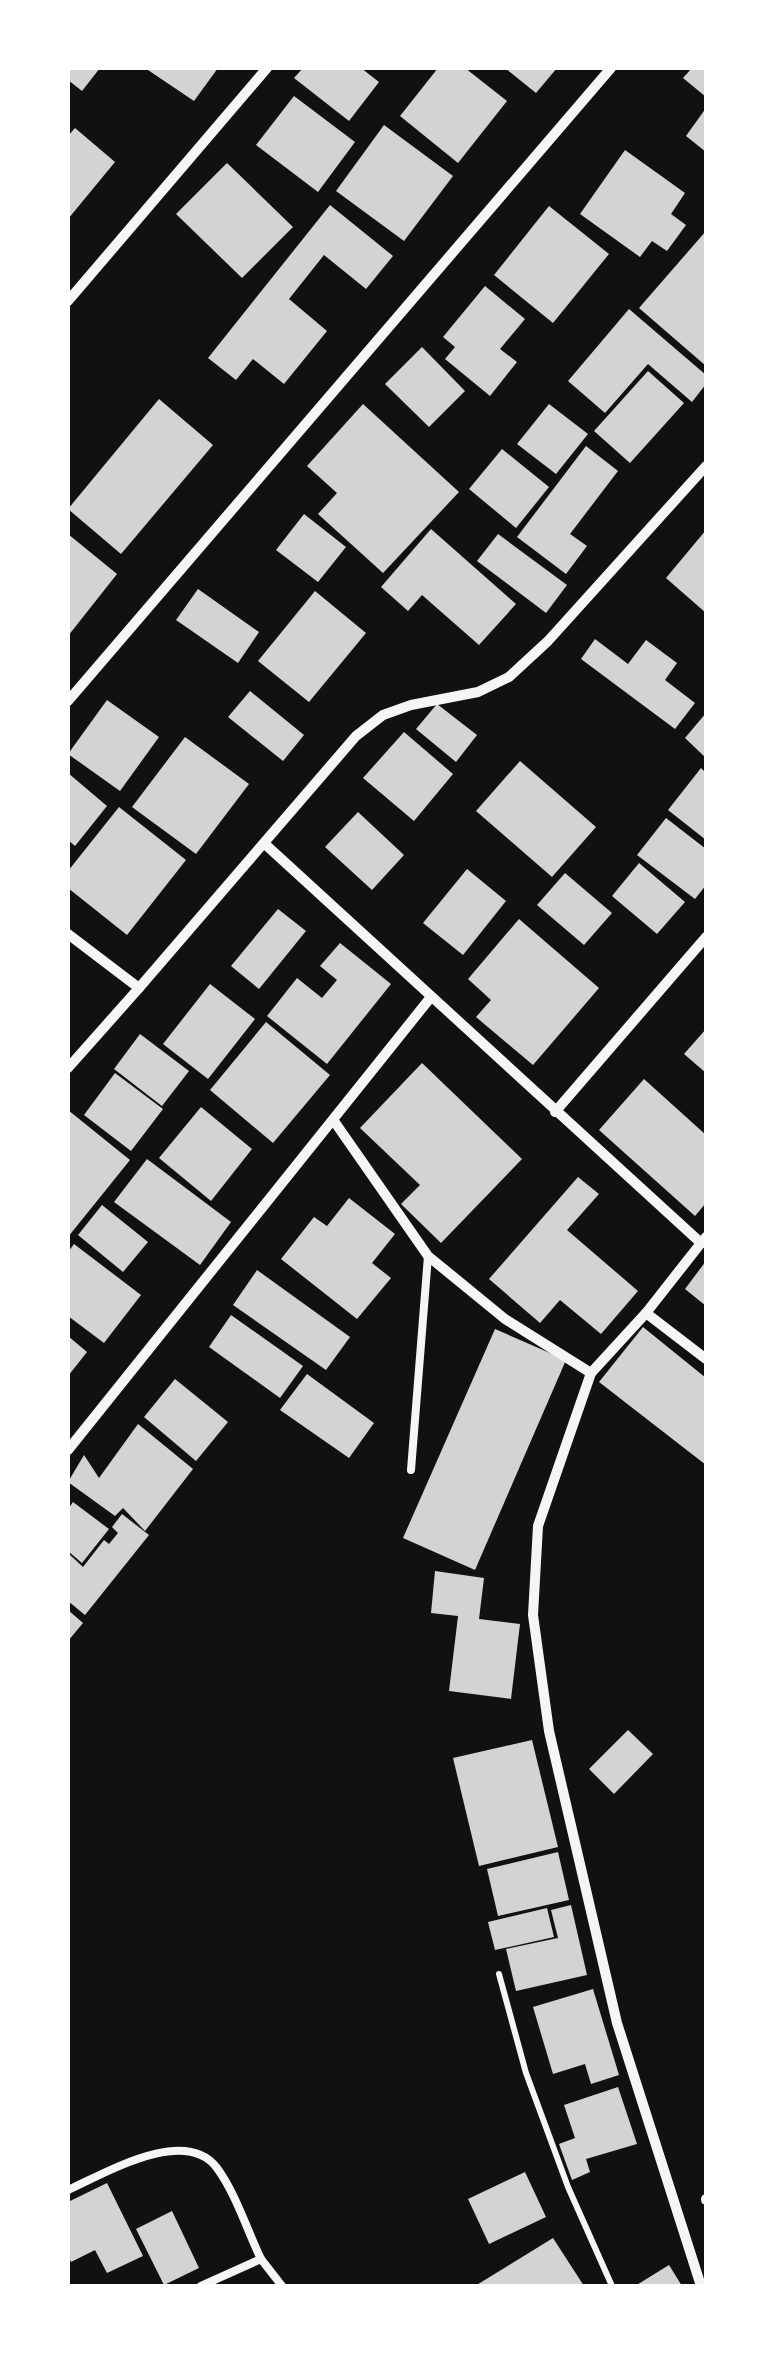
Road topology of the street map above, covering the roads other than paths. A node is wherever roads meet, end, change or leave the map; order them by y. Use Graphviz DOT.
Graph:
graph roads {
  1 [pos="266,68"];
  2 [pos="612,68"];
  3 [pos="68,301"];
  4 [pos="706,466"];
  5 [pos="68,702"];
  6 [pos="266,845"];
  7 [pos="68,934"];
  8 [pos="706,937"];
  9 [pos="139,988"];
  10 [pos="431,997"];
  11 [pos="68,1068"];
  12 [pos="554,1112"];
  13 [pos="334,1121"];
  14 [pos="704,1240"];
  15 [pos="428,1256"];
  16 [pos="646,1313"];
  17 [pos="706,1359"];
  18 [pos="591,1373"];
  19 [pos="68,1450"];
  20 [pos="411,1470"];
  21 [pos="68,2190"];
  22 [pos="262,2258"];
  23 [pos="201,2286"];
  24 [pos="282,2286"];
  25 [pos="701,2286"];
  1 -- 3 [label="street"];
  2 -- 5 [label="street"];
  4 -- 6 [label="street"];
  6 -- 9 [label="street"];
  6 -- 10 [label="street"];
  7 -- 9 [label="street"];
  8 -- 12 [label="street"];
  9 -- 11 [label="street"];
  10 -- 12 [label="street"];
  10 -- 13 [label="street"];
  12 -- 14 [label="street"];
  13 -- 15 [label="street"];
  13 -- 19 [label="street"];
  14 -- 16 [label="street"];
  15 -- 18 [label="street"];
  15 -- 20 [label="lane"];
  16 -- 17 [label="street"];
  16 -- 18 [label="street"];
  18 -- 25 [label="street"];
  21 -- 22 [label="lane"];
  22 -- 23 [label="lane"];
  22 -- 24 [label="lane"];
}
